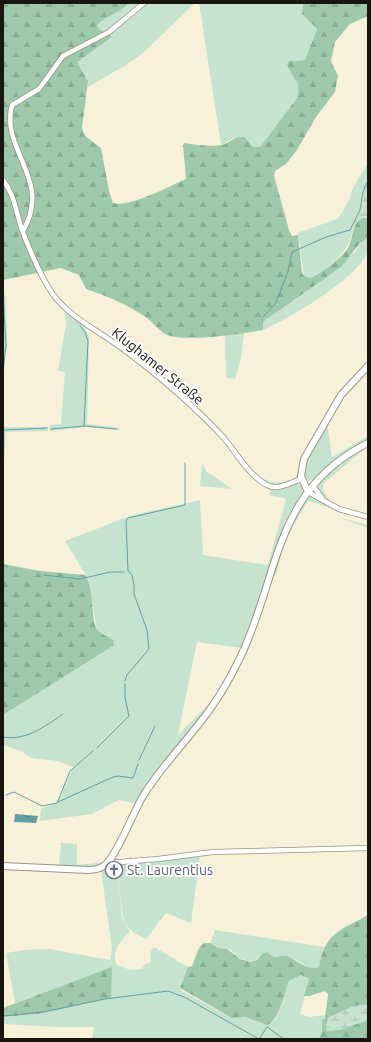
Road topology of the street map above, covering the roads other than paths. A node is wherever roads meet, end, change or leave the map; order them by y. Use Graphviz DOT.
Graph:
graph roads {
  1 [pos="144,3"];
  2 [pos="3,180"];
  3 [pos="23,231"];
  4 [pos="368,366"];
  5 [pos="368,443"];
  6 [pos="302,479"];
  7 [pos="313,486"];
  8 [pos="308,492"];
  9 [pos="323,499"];
  10 [pos="368,518"];
  11 [pos="368,848"];
  12 [pos="113,856"];
  13 [pos="119,861"];
  14 [pos="107,864"];
  15 [pos="3,866"];
  1 -- 3 [label="street"];
  2 -- 3 [label="street, Klughamer Straße"];
  3 -- 6 [label="street, Klughamer Straße"];
  4 -- 6 [label="main road"];
  5 -- 7 [label="main road"];
  6 -- 7 [label="main road"];
  6 -- 8 [label="main road"];
  7 -- 8 [label="main road"];
  7 -- 9 [label="street"];
  8 -- 9 [label="street"];
  8 -- 12 [label="main road"];
  9 -- 10 [label="street"];
  11 -- 13 [label="street"];
  12 -- 13 [label="street"];
  12 -- 14 [label="main road"];
  13 -- 14 [label="street"];
  14 -- 15 [label="main road"];
}
